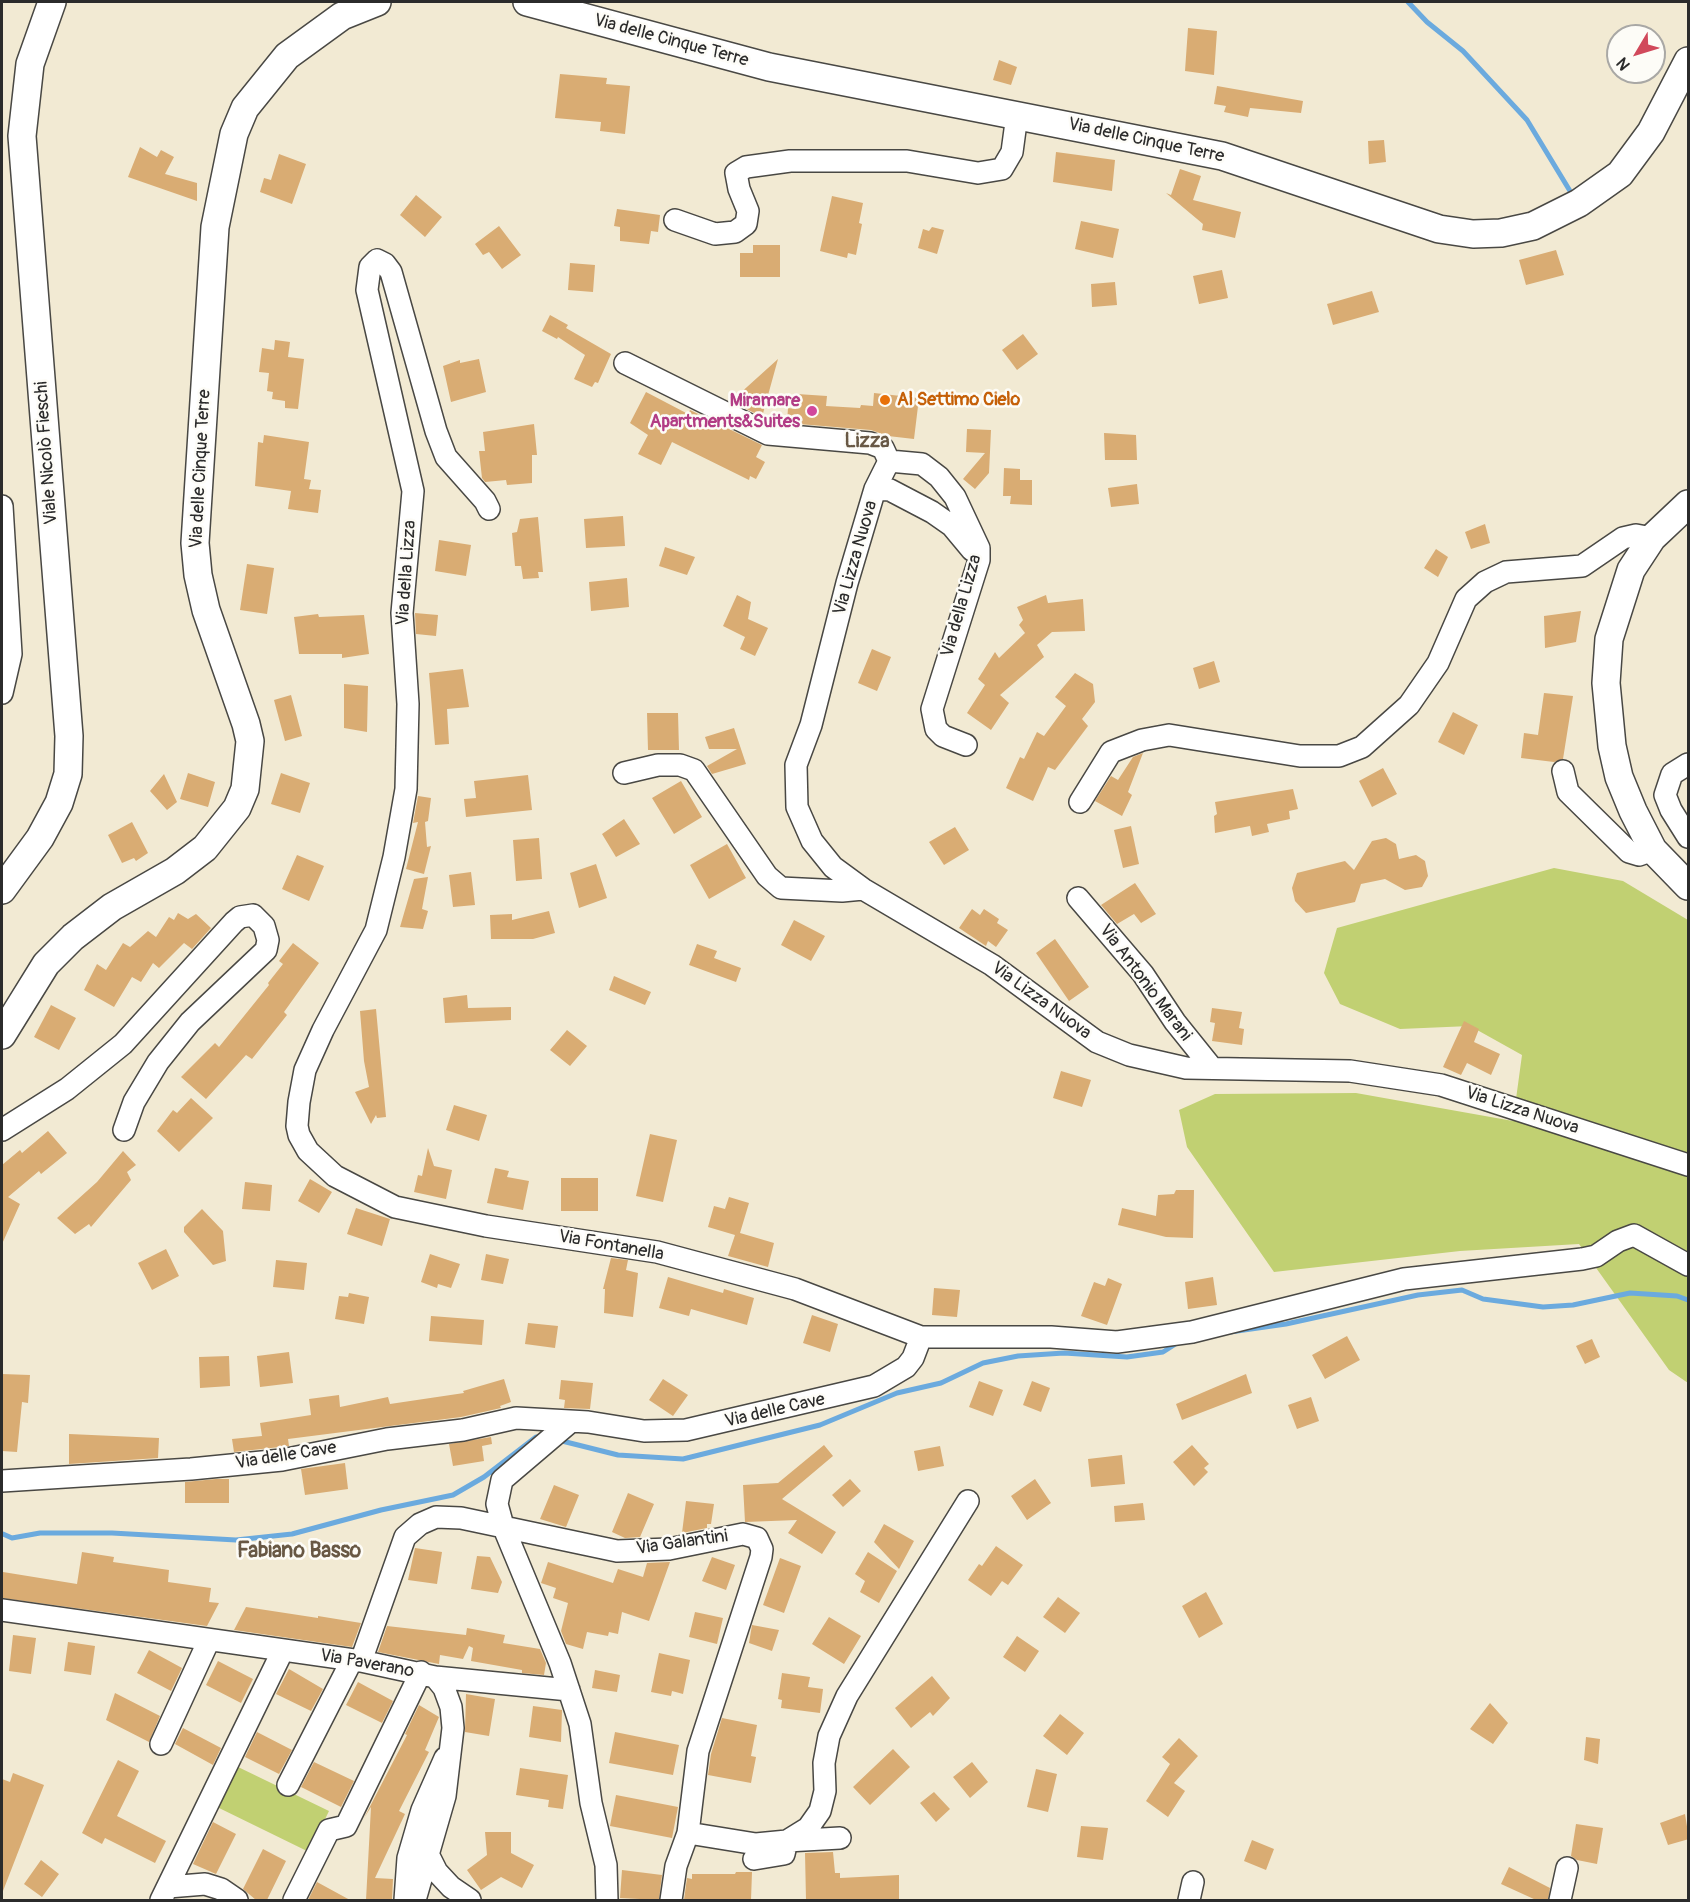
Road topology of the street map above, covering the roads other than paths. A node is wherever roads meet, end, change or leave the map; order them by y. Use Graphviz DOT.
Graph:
graph roads {
  1 [pos="52,2"];
  2 [pos="377,2"];
  3 [pos="527,2"];
  4 [pos="1689,61"];
  5 [pos="1017,115"];
  6 [pos="675,220"];
  7 [pos="625,363"];
  8 [pos="889,460"];
  9 [pos="875,489"];
  10 [pos="1689,504"];
  11 [pos="2,506"];
  12 [pos="489,510"];
  13 [pos="1652,538"];
  14 [pos="979,560"];
  15 [pos="2,693"];
  16 [pos="966,745"];
  17 [pos="1689,764"];
  18 [pos="1563,771"];
  19 [pos="624,773"];
  20 [pos="1080,802"];
  21 [pos="1689,837"];
  22 [pos="1653,850"];
  23 [pos="1689,886"];
  24 [pos="863,889"];
  25 [pos="2,890"];
  26 [pos="1078,898"];
  27 [pos="2,1035"];
  28 [pos="1212,1068"];
  29 [pos="2,1130"];
  30 [pos="124,1130"];
  31 [pos="308,1151"];
  32 [pos="1689,1166"];
  33 [pos="1689,1265"];
  34 [pos="921,1337"];
  35 [pos="565,1425"];
  36 [pos="2,1481"];
  37 [pos="968,1501"];
  38 [pos="503,1526"];
  39 [pos="2,1610"];
  40 [pos="209,1640"];
  41 [pos="283,1650"];
  42 [pos="357,1660"];
  43 [pos="428,1675"];
  44 [pos="569,1690"];
  45 [pos="161,1744"];
  46 [pos="451,1750"];
  47 [pos="288,1785"];
  48 [pos="688,1833"];
  49 [pos="840,1838"];
  50 [pos="787,1841"];
  51 [pos="428,1854"];
  52 [pos="754,1859"];
  53 [pos="1567,1868"];
  54 [pos="451,1887"];
  55 [pos="164,1894"];
  56 [pos="237,1900"];
  57 [pos="294,1900"];
  58 [pos="405,1900"];
  59 [pos="415,1900"];
  60 [pos="420,1900"];
  61 [pos="470,1900"];
  62 [pos="606,1900"];
  63 [pos="671,1900"];
  64 [pos="1560,1900"];
  1 -- 25 [label="main road, Viale Nicolò Fieschi"];
  2 -- 27 [label="main road, Via delle Cinque Terre"];
  3 -- 5 [label="main road, Via delle Cinque Terre"];
  4 -- 5 [label="main road, Via delle Cinque Terre"];
  5 -- 6 [label="street"];
  7 -- 8 [label="street"];
  8 -- 9 [label="street, Via Lizza Nuova"];
  8 -- 14 [label="street, Via della Lizza"];
  9 -- 14 [label="street"];
  9 -- 24 [label="street, Via Lizza Nuova"];
  10 -- 13 [label="main road"];
  11 -- 15 [label="street"];
  12 -- 31 [label="street, Via della Lizza"];
  13 -- 20 [label="street"];
  13 -- 22 [label="main road"];
  14 -- 16 [label="street, Via della Lizza"];
  17 -- 21 [label="street"];
  18 -- 22 [label="street"];
  19 -- 24 [label="street"];
  22 -- 23 [label="main road"];
  24 -- 28 [label="street, Via Lizza Nuova"];
  26 -- 28 [label="street, Via Antonio Marani"];
  28 -- 32 [label="street, Via Lizza Nuova"];
  29 -- 30 [label="street"];
  31 -- 34 [label="street, Via Fontanella"];
  33 -- 34 [label="street"];
  34 -- 35 [label="street, Via delle Cave"];
  35 -- 36 [label="street, Via delle Cave"];
  35 -- 38 [label="street"];
  37 -- 50 [label="street"];
  38 -- 42 [label="street, Via Galantini"];
  38 -- 44 [label="street"];
  38 -- 48 [label="street, Via Galantini"];
  39 -- 40 [label="street, Via Paverano"];
  40 -- 41 [label="street, Via Paverano"];
  40 -- 45 [label="street"];
  41 -- 42 [label="street, Via Paverano"];
  41 -- 55 [label="street"];
  42 -- 43 [label="street, Via Paverano"];
  42 -- 47 [label="street, Via Galantini"];
  43 -- 44 [label="street"];
  43 -- 46 [label="street, Via Paverano"];
  43 -- 57 [label="street"];
  44 -- 62 [label="street"];
  46 -- 51 [label="street, Via Paverano"];
  46 -- 58 [label="street"];
  48 -- 50 [label="street"];
  48 -- 63 [label="street, Via Galantini"];
  49 -- 50 [label="street"];
  50 -- 52 [label="street"];
  51 -- 54 [label="street"];
  51 -- 59 [label="street, Via Paverano"];
  53 -- 64 [label="street"];
  54 -- 60 [label="street"];
  54 -- 61 [label="street"];
  55 -- 56 [label="street"];
}
